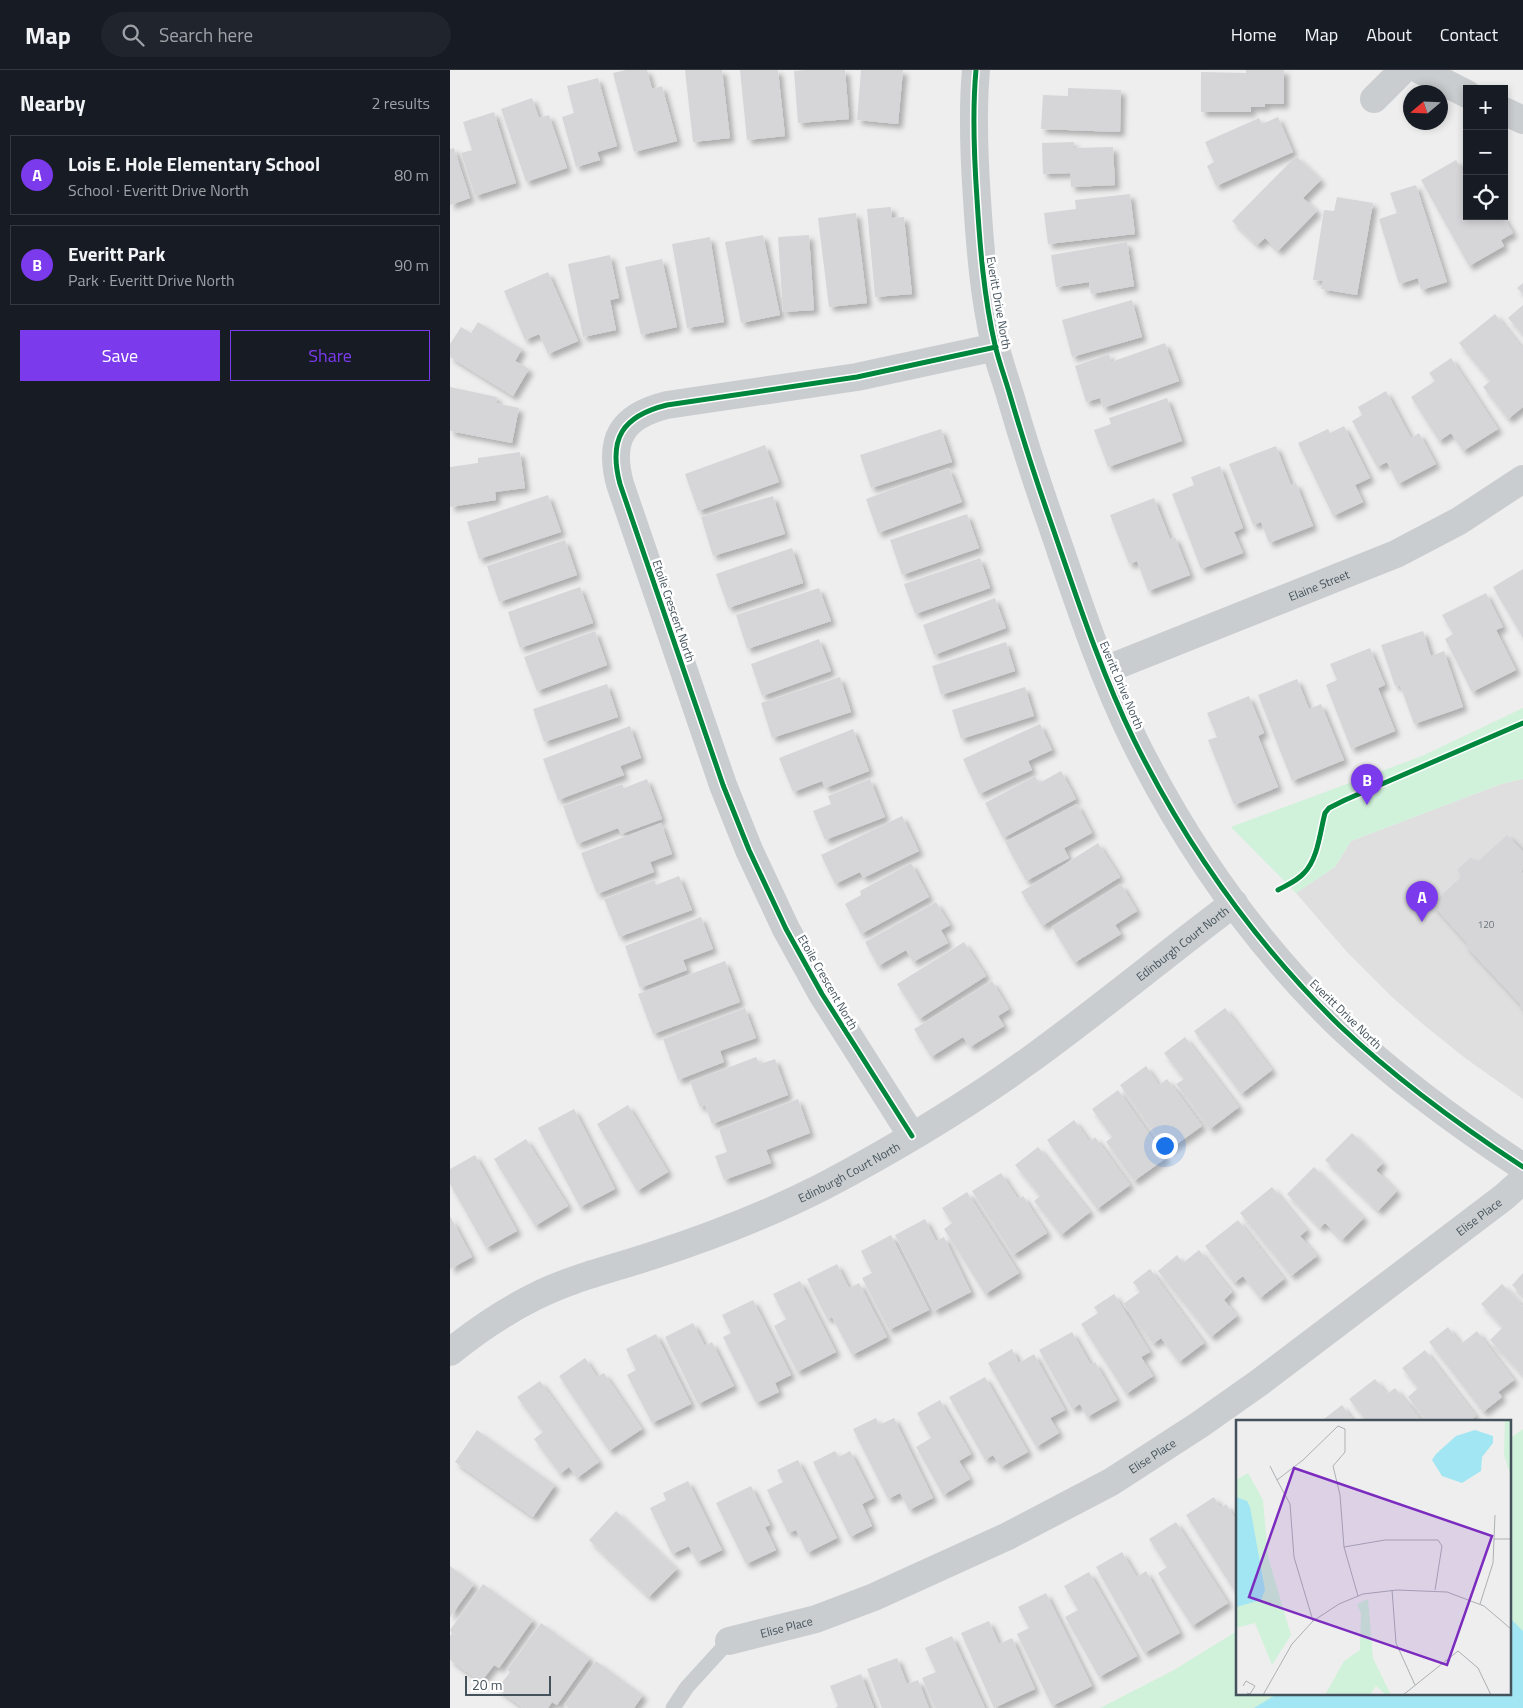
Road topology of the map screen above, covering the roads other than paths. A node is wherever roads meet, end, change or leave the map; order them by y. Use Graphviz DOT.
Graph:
graph roads {
  1 [pos="976,70"];
  2 [pos="1403,70"];
  3 [pos="1420,70"];
  4 [pos="1463,92"];
  5 [pos="1374,99"];
  6 [pos="1508,113"];
  7 [pos="1523,120"];
  8 [pos="996,347"];
  9 [pos="1523,479"];
  10 [pos="1105,670"];
  11 [pos="1234,903"];
  12 [pos="912,1136"];
  13 [pos="1523,1168"];
  14 [pos="1523,1180"];
  15 [pos="450,1352"];
  16 [pos="729,1641"];
  17 [pos="673,1708"];
  1 -- 8 [label="street, Everitt Drive North"];
  2 -- 5 [label="street"];
  3 -- 4 [label="street"];
  6 -- 7 [label="street"];
  8 -- 10 [label="street, Everitt Drive North"];
  8 -- 12 [label="street, Etoile Crescent North"];
  9 -- 10 [label="street, Elaine Street"];
  10 -- 11 [label="street, Everitt Drive North"];
  11 -- 12 [label="street, Edinburgh Court North"];
  11 -- 13 [label="street, Everitt Drive North"];
  12 -- 15 [label="street, Edinburgh Court North"];
  14 -- 16 [label="street, Elise Place"];
  16 -- 17 [label="lane"];
}
